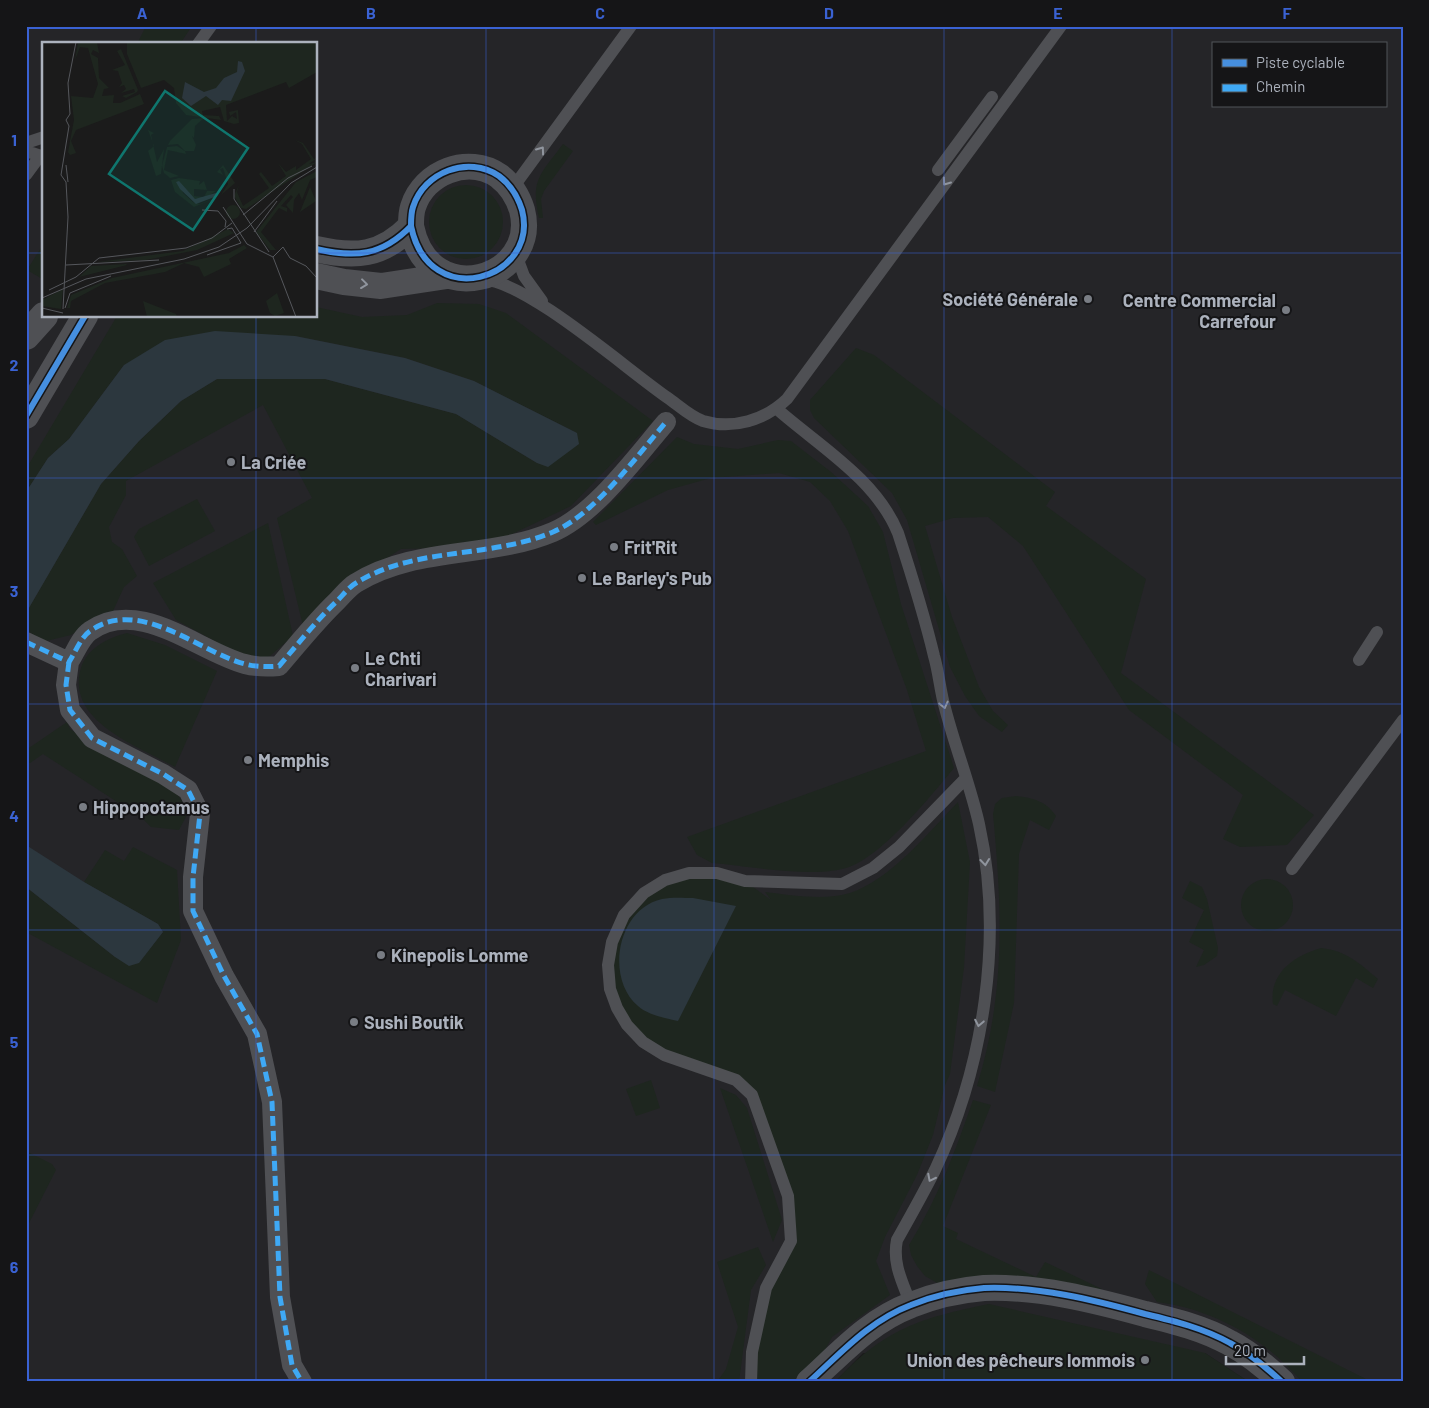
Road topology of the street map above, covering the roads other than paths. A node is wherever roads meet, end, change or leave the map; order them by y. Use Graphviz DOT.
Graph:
graph roads {
  1 [pos="211,26"];
  2 [pos="631,26"];
  3 [pos="1061,26"];
  4 [pos="199,42"];
  5 [pos="992,97"];
  6 [pos="42,138"];
  7 [pos="26,143"];
  8 [pos="26,151"];
  9 [pos="42,157"];
  10 [pos="938,170"];
  11 [pos="26,175"];
  12 [pos="512,189"];
  13 [pos="411,226"];
  14 [pos="318,249"];
  15 [pos="515,252"];
  16 [pos="318,276"];
  17 [pos="447,276"];
  18 [pos="474,279"];
  19 [pos="554,314"];
  20 [pos="43,318"];
  21 [pos="44,318"];
  22 [pos="84,318"];
  23 [pos="26,336"];
  24 [pos="26,350"];
  25 [pos="777,409"];
  26 [pos="26,416"];
  27 [pos="666,422"];
  28 [pos="1377,632"];
  29 [pos="26,642"];
  30 [pos="1359,660"];
  31 [pos="68,662"];
  32 [pos="1403,720"];
  33 [pos="965,779"];
  34 [pos="1292,869"];
  35 [pos="911,1305"];
  36 [pos="302,1382"];
  37 [pos="751,1382"];
  38 [pos="809,1382"];
  39 [pos="1282,1382"];
  1 -- 4 [label="lane"];
  12 -- 2 [label="lane, one-way"];
  3 -- 25 [label="lane, one-way"];
  5 -- 10 [label="lane"];
  6 -- 7 [label="lane"];
  8 -- 9 [label="lane"];
  9 -- 11 [label="lane"];
  12 -- 13 [label="street"];
  12 -- 15 [label="street"];
  13 -- 14 [label="street"];
  13 -- 17 [label="street"];
  15 -- 18 [label="street"];
  15 -- 19 [label="lane"];
  16 -- 17 [label="street, one-way"];
  17 -- 18 [label="street"];
  18 -- 19 [label="lane"];
  19 -- 25 [label="lane"];
  20 -- 23 [label="street"];
  21 -- 24 [label="street"];
  22 -- 26 [label="street"];
  25 -- 33 [label="lane, one-way"];
  27 -- 31 [label="street"];
  28 -- 30 [label="lane"];
  29 -- 31 [label="street"];
  31 -- 36 [label="street"];
  32 -- 34 [label="lane"];
  33 -- 35 [label="lane, one-way"];
  33 -- 37 [label="lane"];
  35 -- 38 [label="street"];
  35 -- 39 [label="street"];
}
